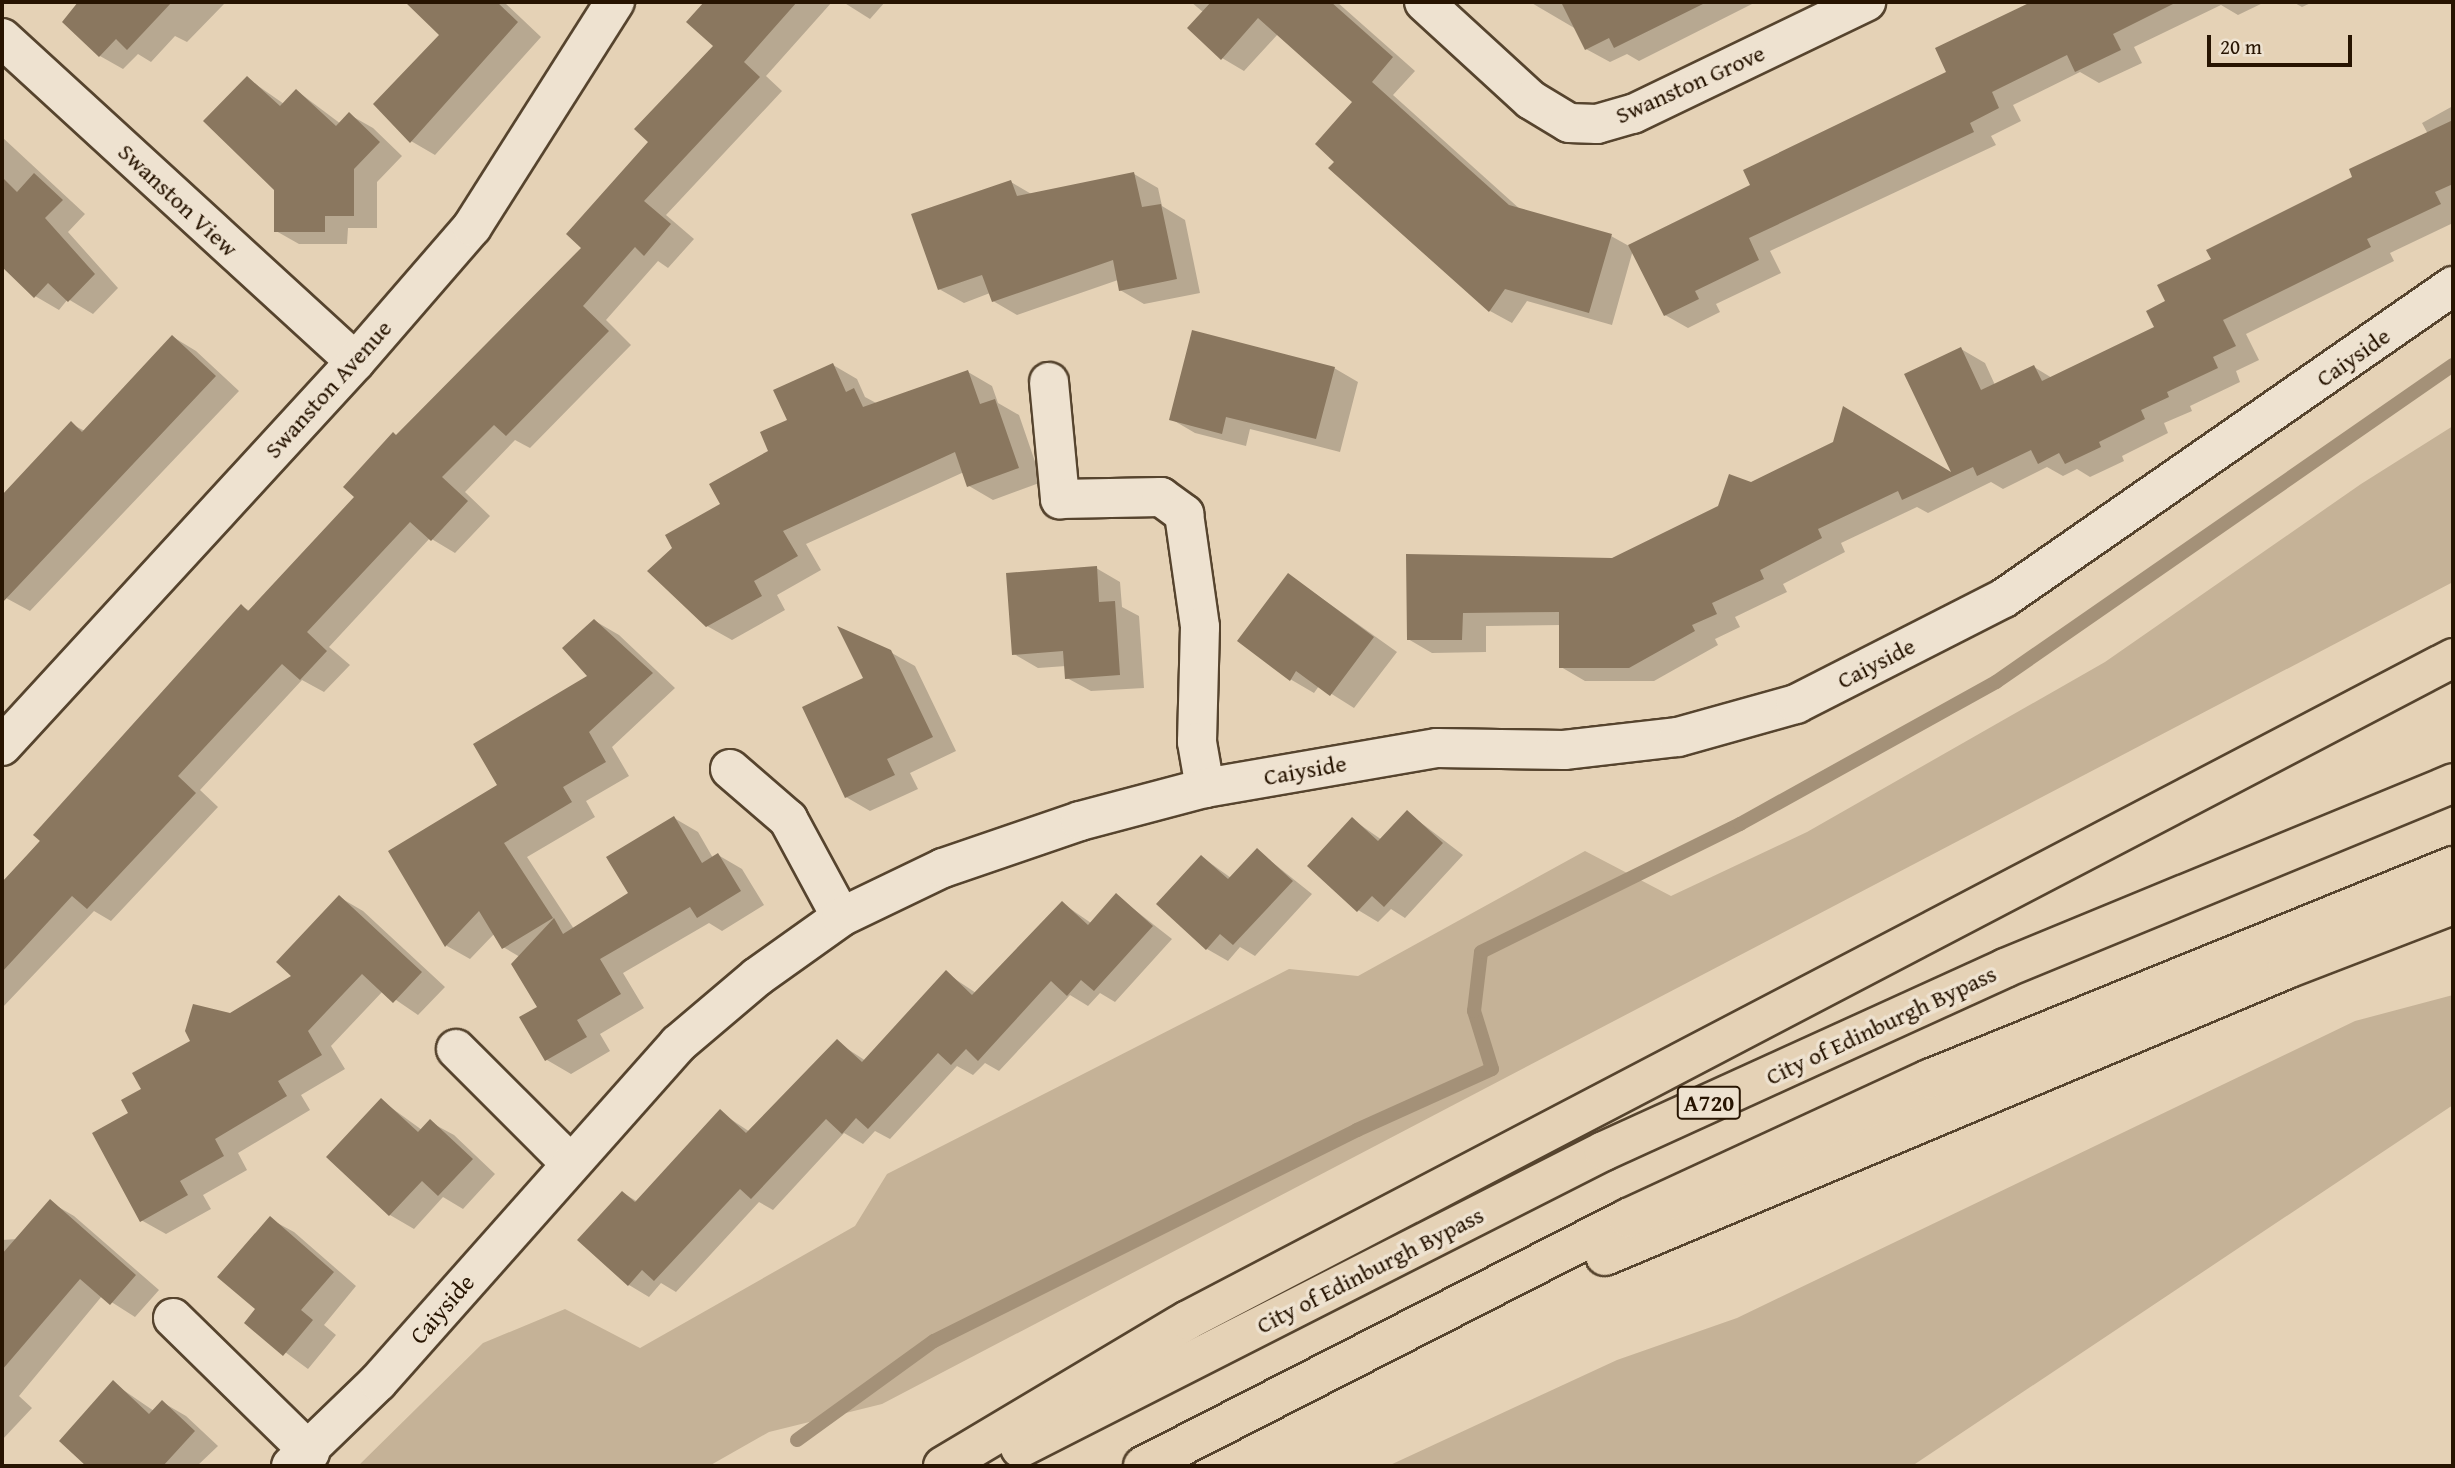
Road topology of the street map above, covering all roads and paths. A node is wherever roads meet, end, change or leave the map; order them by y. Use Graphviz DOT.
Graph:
graph roads {
  1 [pos="615,2"];
  2 [pos="1424,2"];
  3 [pos="1866,2"];
  4 [pos="2,37"];
  5 [pos="2453,286"];
  6 [pos="355,362"];
  7 [pos="1049,382"];
  8 [pos="2453,658"];
  9 [pos="4,738"];
  10 [pos="730,769"];
  11 [pos="2453,783"];
  12 [pos="1205,788"];
  13 [pos="2453,866"];
  14 [pos="2453,905"];
  15 [pos="841,917"];
  16 [pos="456,1049"];
  17 [pos="570,1163"];
  18 [pos="173,1318"];
  19 [pos="1283,1392"];
  20 [pos="300,1459"];
  21 [pos="943,1466"];
  22 [pos="984,1466"];
  23 [pos="1143,1466"];
  1 -- 6 [label="street, Swanston Avenue"];
  2 -- 3 [label="street, Swanston Grove"];
  4 -- 6 [label="street, Swanston View"];
  5 -- 12 [label="street, Caiyside"];
  6 -- 9 [label="street, Swanston Avenue"];
  7 -- 12 [label="street"];
  8 -- 21 [label="highway"];
  10 -- 15 [label="street"];
  11 -- 22 [label="highway, City of Edinburgh Bypass / A720"];
  12 -- 15 [label="street, Caiyside"];
  13 -- 19 [label="highway"];
  14 -- 19 [label="highway"];
  15 -- 17 [label="street, Caiyside"];
  16 -- 17 [label="street"];
  17 -- 20 [label="street, Caiyside"];
  18 -- 20 [label="street, Caiyside"];
  19 -- 23 [label="highway"];
}
